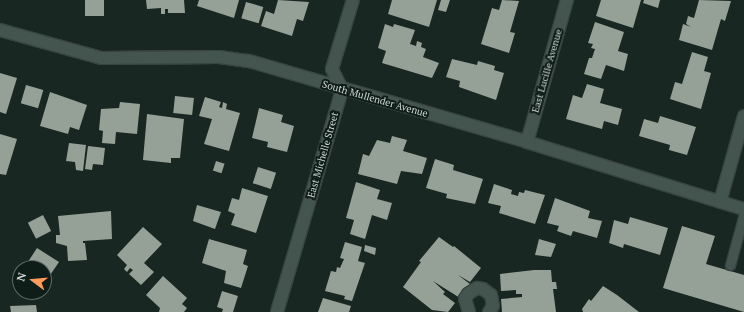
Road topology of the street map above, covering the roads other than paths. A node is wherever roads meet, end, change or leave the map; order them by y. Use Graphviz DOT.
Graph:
graph roads {
  1 [pos="353,0"];
  2 [pos="567,0"];
  3 [pos="0,30"];
  4 [pos="342,89"];
  5 [pos="744,116"];
  6 [pos="527,142"];
  7 [pos="720,202"];
  8 [pos="744,209"];
  9 [pos="744,214"];
  10 [pos="730,266"];
  11 [pos="277,312"];
  12 [pos="469,312"];
  13 [pos="489,312"];
  1 -- 4 [label="street"];
  2 -- 6 [label="street, East Lucille Avenue"];
  3 -- 4 [label="street, South Mullender Avenue"];
  4 -- 6 [label="street, South Mullender Avenue"];
  4 -- 11 [label="street, East Michelle Street"];
  5 -- 7 [label="street"];
  6 -- 7 [label="street, South Mullender Avenue"];
  7 -- 8 [label="street, South Mullender Avenue"];
  9 -- 10 [label="lane"];
  12 -- 13 [label="street"];
}
